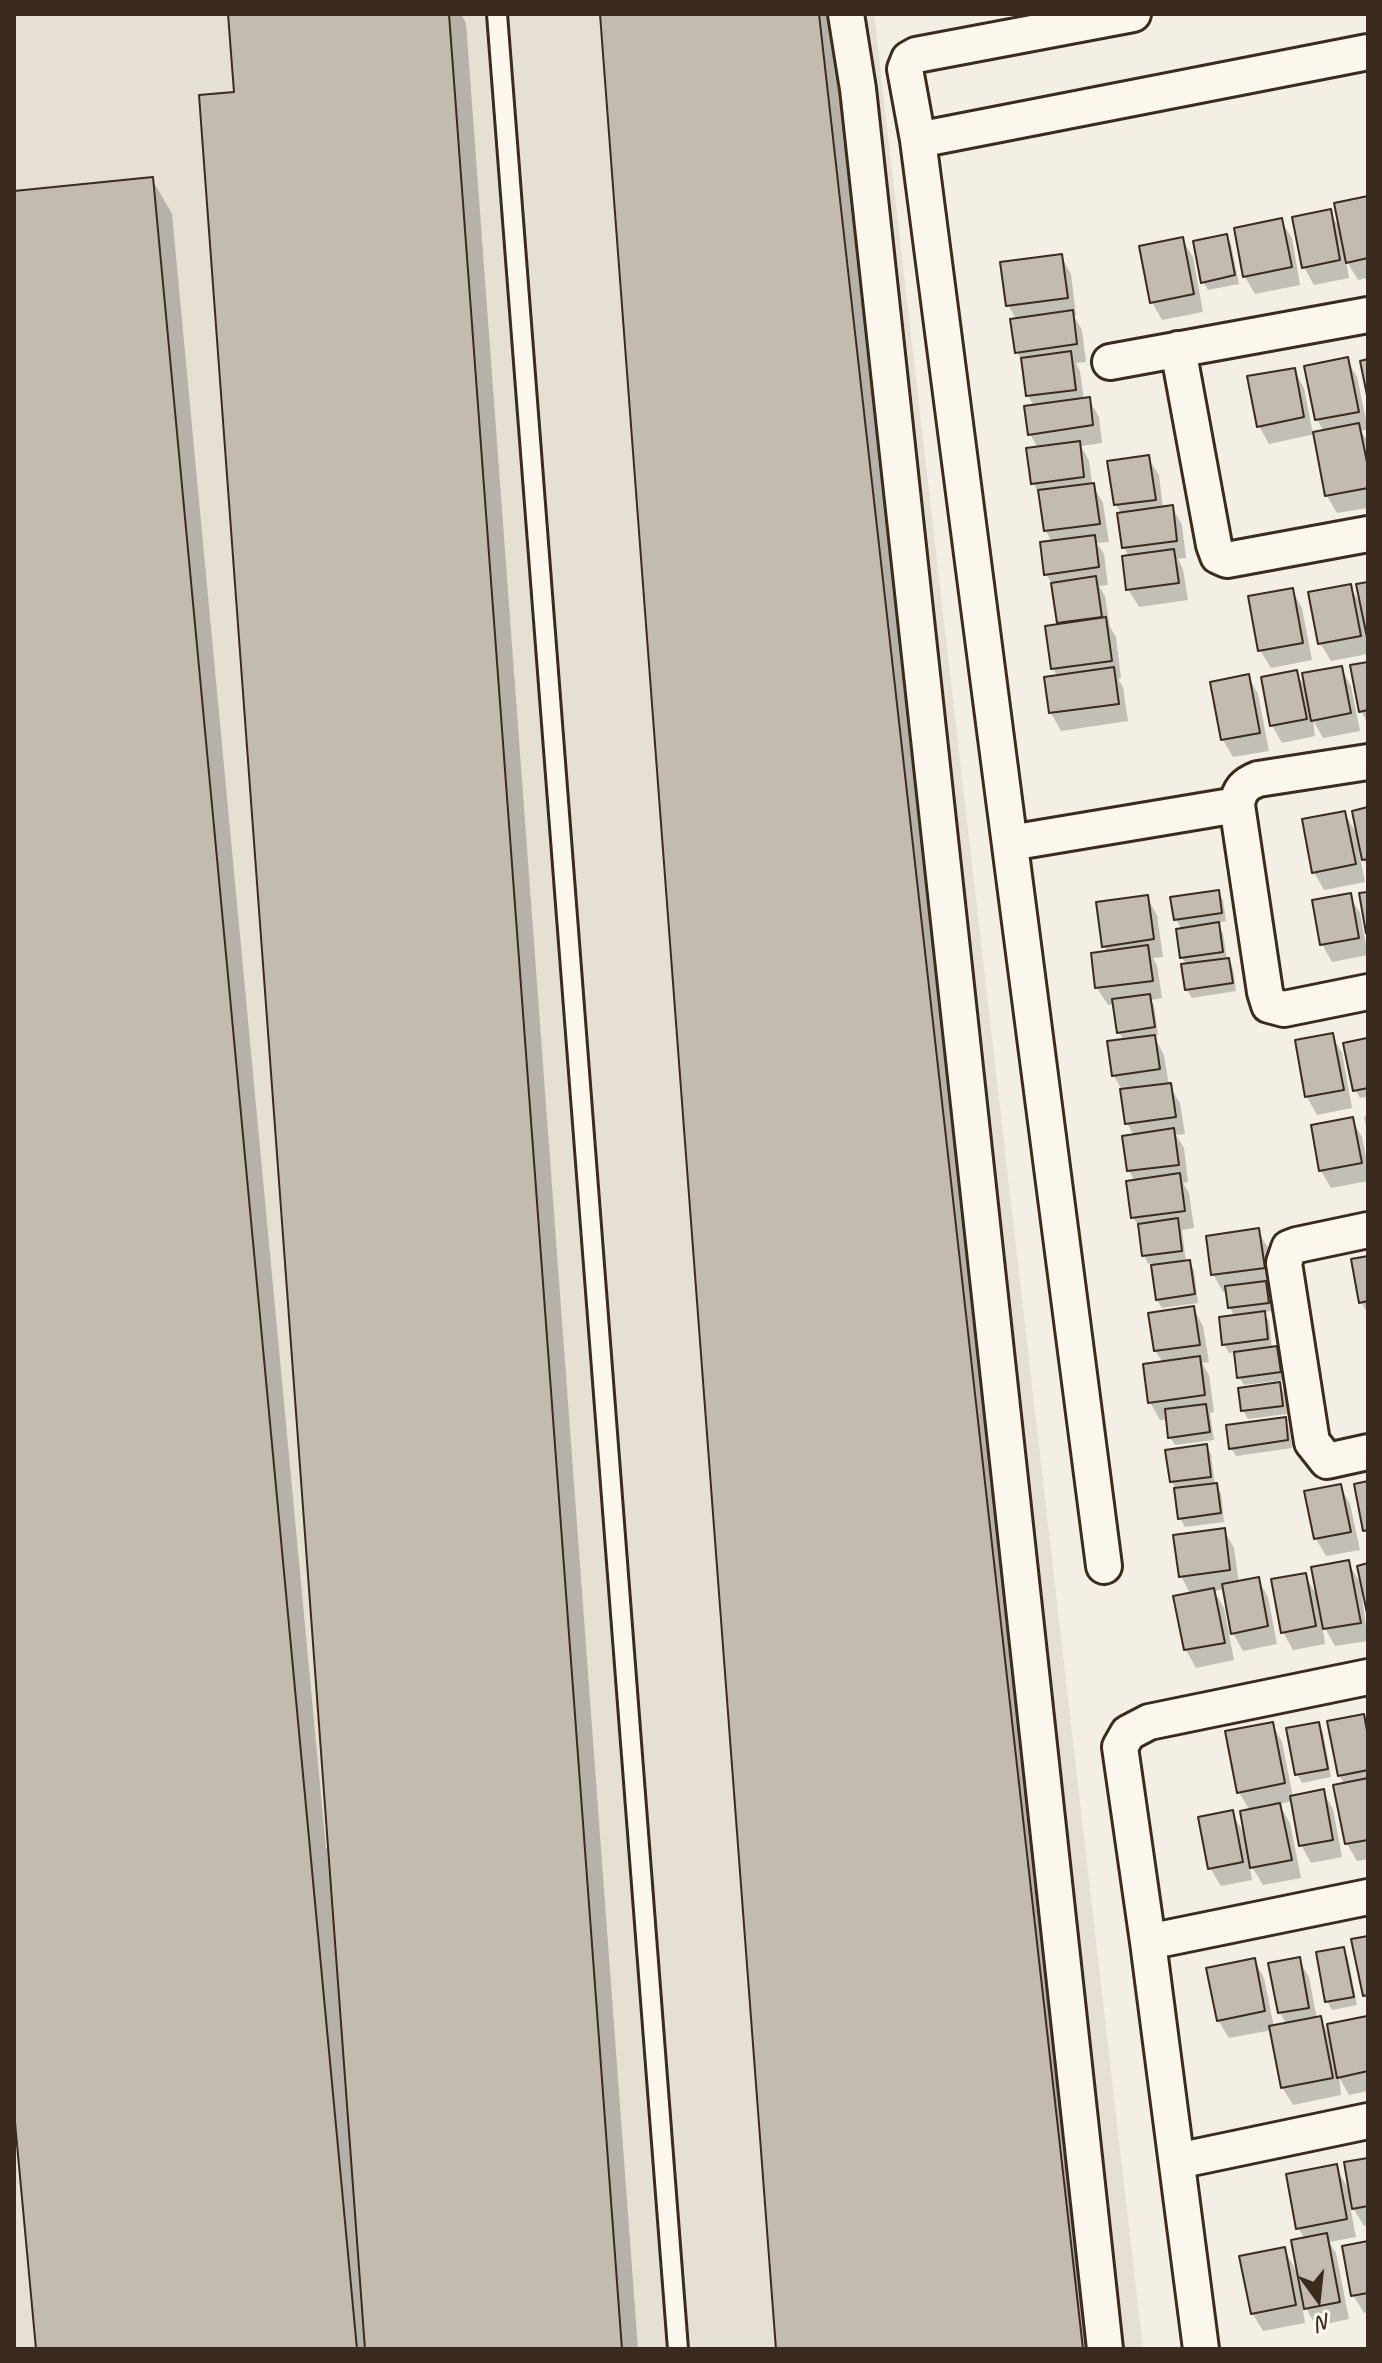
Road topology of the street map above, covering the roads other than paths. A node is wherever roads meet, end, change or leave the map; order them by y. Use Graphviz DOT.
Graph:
graph roads {
  1 [pos="497,14"];
  2 [pos="846,14"];
  3 [pos="1133,14"];
  4 [pos="1368,52"];
  5 [pos="918,140"];
  6 [pos="1368,315"];
  7 [pos="1178,349"];
  8 [pos="1110,362"];
  9 [pos="1368,534"];
  10 [pos="1368,762"];
  11 [pos="1237,805"];
  12 [pos="1010,843"];
  13 [pos="1368,992"];
  14 [pos="1368,1230"];
  15 [pos="1368,1452"];
  16 [pos="1104,1566"];
  17 [pos="1368,1677"];
  18 [pos="1368,1897"];
  19 [pos="1148,1942"];
  20 [pos="1368,2121"];
  21 [pos="1177,2161"];
  22 [pos="678,2349"];
  23 [pos="1105,2349"];
  24 [pos="1201,2349"];
  1 -- 22 [label="lane"];
  2 -- 23 [label="street"];
  3 -- 5 [label="street"];
  4 -- 5 [label="street"];
  5 -- 12 [label="street"];
  6 -- 7 [label="street"];
  7 -- 8 [label="street"];
  7 -- 9 [label="street"];
  10 -- 11 [label="street"];
  11 -- 12 [label="street"];
  11 -- 13 [label="street"];
  12 -- 16 [label="street"];
  14 -- 15 [label="street"];
  17 -- 19 [label="street"];
  18 -- 19 [label="street"];
  19 -- 21 [label="street"];
  20 -- 21 [label="street"];
  21 -- 24 [label="street"];
}
